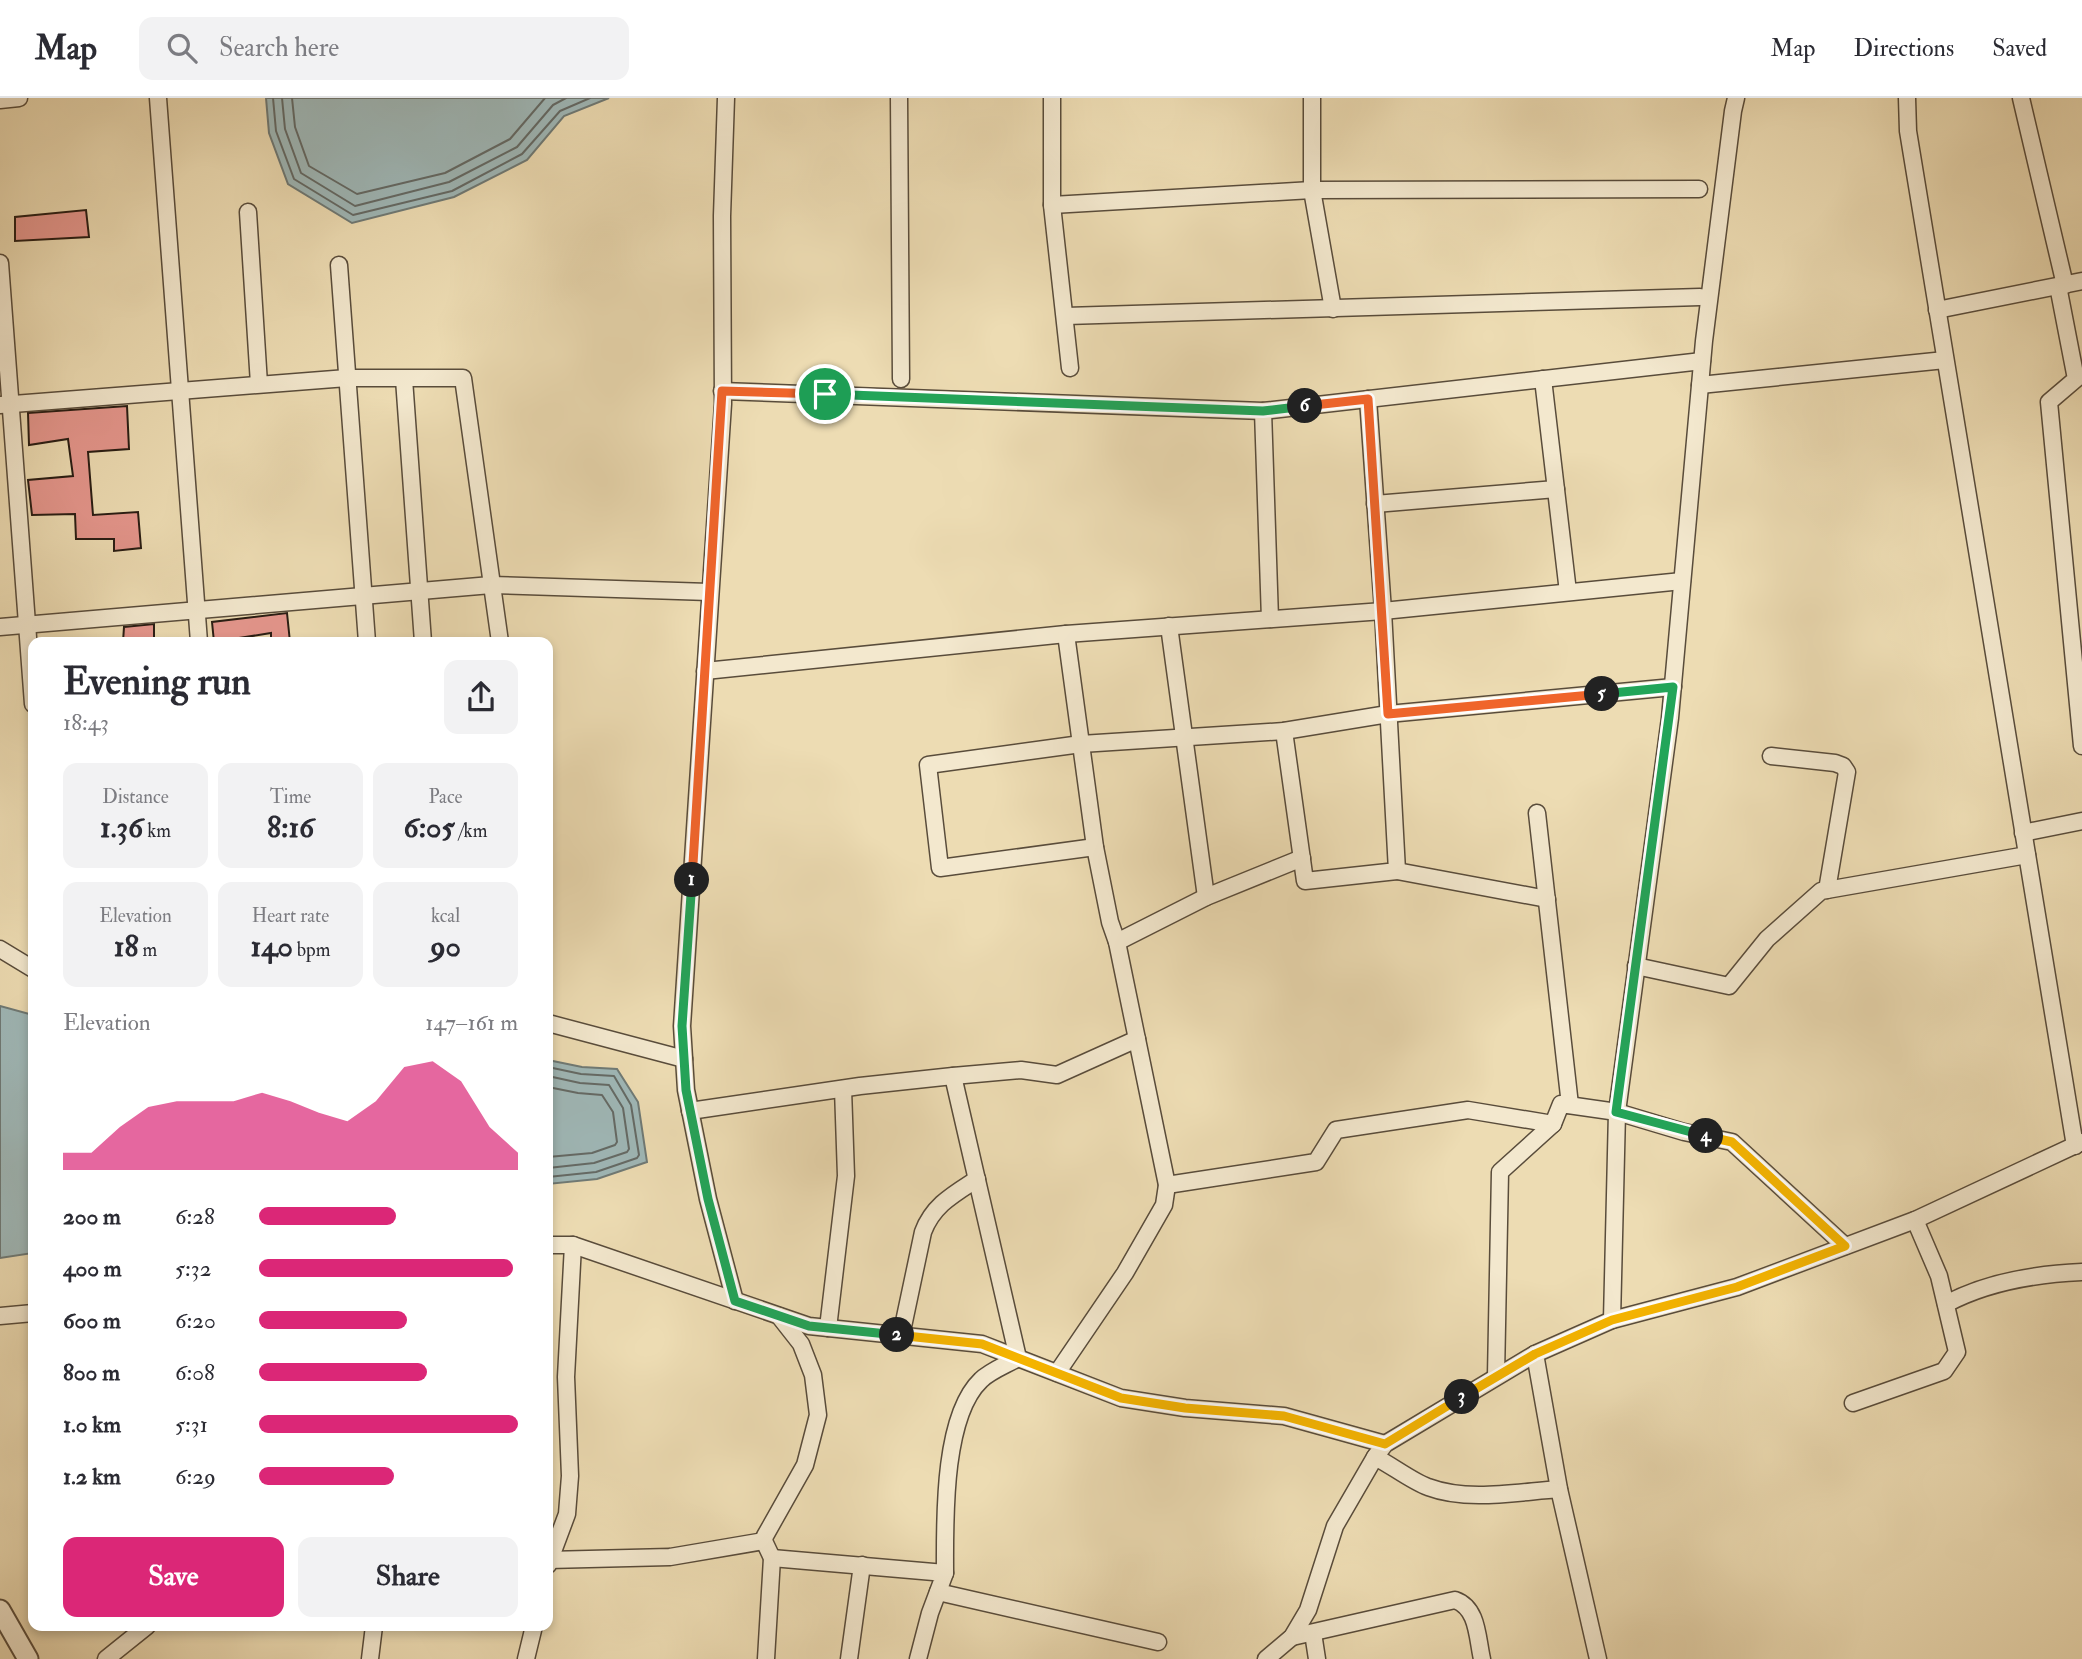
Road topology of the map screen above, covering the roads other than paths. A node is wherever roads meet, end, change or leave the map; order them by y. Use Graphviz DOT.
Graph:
graph roads {
  1 [pos="19,98"];
  2 [pos="158,98"];
  3 [pos="726,98"];
  4 [pos="899,98"];
  5 [pos="1052,98"];
  6 [pos="1312,98"];
  7 [pos="1737,98"];
  8 [pos="1907,98"];
  9 [pos="2021,98"];
  10 [pos="0,100"];
  11 [pos="1699,189"];
  12 [pos="1312,190"];
  13 [pos="1052,205"];
  14 [pos="248,212"];
  15 [pos="0,263"];
  16 [pos="339,265"];
  17 [pos="2082,281"];
  18 [pos="2061,285"];
  19 [pos="1700,298"];
  20 [pos="1334,309"];
  21 [pos="1937,310"];
  22 [pos="1066,316"];
  23 [pos="1945,360"];
  24 [pos="1702,361"];
  25 [pos="1070,368"];
  26 [pos="347,378"];
  27 [pos="404,379"];
  28 [pos="901,379"];
  29 [pos="1543,379"];
  30 [pos="2079,379"];
  31 [pos="259,384"];
  32 [pos="1700,385"];
  33 [pos="180,390"];
  34 [pos="722,391"];
  35 [pos="1368,399"];
  36 [pos="5,405"];
  37 [pos="1263,411"];
  38 [pos="1556,489"];
  39 [pos="1375,504"];
  40 [pos="1682,581"];
  41 [pos="491,585"];
  42 [pos="420,591"];
  43 [pos="709,592"];
  44 [pos="1568,592"];
  45 [pos="362,596"];
  46 [pos="196,610"];
  47 [pos="1383,611"];
  48 [pos="1270,619"];
  49 [pos="27,624"];
  50 [pos="0,626"];
  51 [pos="1169,626"];
  52 [pos="1066,634"];
  53 [pos="28,637"];
  54 [pos="199,637"];
  55 [pos="366,637"];
  56 [pos="424,637"];
  57 [pos="499,637"];
  58 [pos="705,671"];
  59 [pos="1673,687"];
  60 [pos="1388,714"];
  61 [pos="1284,731"];
  62 [pos="1184,736"];
  63 [pos="1081,744"];
  64 [pos="2082,746"];
  65 [pos="1772,756"];
  66 [pos="1537,813"];
  67 [pos="2082,821"];
  68 [pos="2023,833"];
  69 [pos="1096,847"];
  70 [pos="2027,855"];
  71 [pos="1302,858"];
  72 [pos="1397,871"];
  73 [pos="1827,890"];
  74 [pos="1206,897"];
  75 [pos="1547,899"];
  76 [pos="1117,942"];
  77 [pos="0,949"];
  78 [pos="28,966"];
  79 [pos="1636,966"];
  80 [pos="553,1024"];
  81 [pos="1137,1039"];
  82 [pos="684,1059"];
  83 [pos="953,1076"];
  84 [pos="843,1088"];
  85 [pos="1570,1105"];
  86 [pos="690,1111"];
  87 [pos="1616,1112"];
  88 [pos="1553,1124"];
  89 [pos="2078,1144"];
  90 [pos="977,1179"];
  91 [pos="1167,1185"];
  92 [pos="1915,1220"];
  93 [pos="553,1245"];
  94 [pos="573,1245"];
  95 [pos="1845,1246"];
  96 [pos="2082,1272"];
  97 [pos="735,1301"];
  98 [pos="1945,1304"];
  99 [pos="28,1313"];
  100 [pos="0,1316"];
  101 [pos="779,1316"];
  102 [pos="1612,1320"];
  103 [pos="828,1328"];
  104 [pos="901,1336"];
  105 [pos="1535,1354"];
  106 [pos="1018,1358"];
  107 [pos="1057,1373"];
  108 [pos="1496,1376"];
  109 [pos="1853,1403"];
  110 [pos="1380,1451"];
  111 [pos="1559,1489"];
  112 [pos="764,1541"];
  113 [pos="553,1549"];
  114 [pos="772,1558"];
  115 [pos="553,1561"];
  116 [pos="862,1565"];
  117 [pos="945,1573"];
  118 [pos="938,1592"];
  119 [pos="0,1610"];
  120 [pos="141,1631"];
  121 [pos="373,1631"];
  122 [pos="533,1631"];
  123 [pos="1313,1633"];
  124 [pos="1292,1637"];
  125 [pos="1158,1642"];
  126 [pos="28,1659"];
  127 [pos="106,1659"];
  128 [pos="370,1659"];
  129 [pos="526,1659"];
  130 [pos="766,1659"];
  131 [pos="849,1659"];
  132 [pos="918,1659"];
  133 [pos="1266,1659"];
  134 [pos="1317,1659"];
  135 [pos="1482,1659"];
  136 [pos="1598,1659"];
  1 -- 10 [label="street"];
  2 -- 33 [label="street"];
  3 -- 34 [label="street"];
  4 -- 28 [label="street"];
  5 -- 13 [label="street"];
  6 -- 12 [label="street"];
  7 -- 24 [label="street"];
  8 -- 21 [label="street"];
  9 -- 18 [label="street"];
  11 -- 12 [label="street"];
  12 -- 13 [label="street"];
  12 -- 20 [label="street"];
  13 -- 22 [label="street"];
  14 -- 31 [label="street"];
  15 -- 36 [label="street"];
  16 -- 26 [label="street"];
  17 -- 18 [label="street"];
  18 -- 21 [label="street"];
  18 -- 30 [label="street"];
  19 -- 20 [label="street"];
  20 -- 22 [label="street"];
  21 -- 23 [label="street"];
  22 -- 25 [label="street"];
  23 -- 32 [label="street"];
  23 -- 68 [label="street"];
  24 -- 29 [label="street"];
  24 -- 32 [label="street"];
  26 -- 27 [label="street"];
  26 -- 31 [label="street"];
  26 -- 45 [label="street"];
  27 -- 41 [label="street"];
  27 -- 42 [label="street"];
  29 -- 35 [label="street"];
  29 -- 38 [label="street"];
  30 -- 64 [label="street"];
  31 -- 33 [label="street"];
  32 -- 40 [label="street"];
  33 -- 36 [label="street"];
  33 -- 46 [label="street"];
  34 -- 37 [label="street"];
  34 -- 43 [label="street"];
  35 -- 37 [label="street"];
  35 -- 39 [label="street"];
  36 -- 49 [label="street"];
  37 -- 48 [label="street"];
  38 -- 39 [label="street"];
  38 -- 44 [label="street"];
  39 -- 47 [label="street"];
  40 -- 44 [label="street"];
  40 -- 59 [label="street"];
  41 -- 42 [label="street"];
  41 -- 43 [label="street"];
  41 -- 57 [label="street"];
  42 -- 45 [label="street"];
  42 -- 56 [label="street"];
  43 -- 58 [label="street"];
  44 -- 47 [label="street"];
  45 -- 46 [label="street"];
  45 -- 55 [label="street"];
  46 -- 49 [label="street"];
  46 -- 54 [label="street"];
  47 -- 48 [label="street"];
  47 -- 60 [label="street"];
  48 -- 51 [label="street"];
  49 -- 50 [label="street"];
  49 -- 53 [label="street"];
  51 -- 52 [label="street"];
  51 -- 62 [label="street"];
  52 -- 58 [label="street"];
  52 -- 63 [label="street"];
  58 -- 82 [label="street"];
  59 -- 60 [label="street"];
  59 -- 79 [label="street"];
  60 -- 61 [label="street"];
  60 -- 72 [label="street"];
  61 -- 62 [label="street"];
  61 -- 71 [label="street"];
  62 -- 63 [label="street"];
  62 -- 74 [label="street"];
  63 -- 69 [label="street"];
  63 -- 69 [label="street"];
  65 -- 73 [label="street"];
  66 -- 75 [label="street"];
  67 -- 68 [label="street"];
  68 -- 70 [label="street"];
  69 -- 76 [label="street"];
  70 -- 73 [label="street"];
  70 -- 89 [label="street"];
  71 -- 72 [label="street"];
  71 -- 74 [label="street"];
  72 -- 75 [label="street"];
  73 -- 79 [label="street"];
  74 -- 76 [label="street"];
  75 -- 85 [label="street"];
  76 -- 81 [label="street"];
  77 -- 78 [label="street"];
  79 -- 87 [label="street"];
  80 -- 82 [label="street"];
  81 -- 83 [label="street"];
  81 -- 91 [label="street"];
  82 -- 86 [label="street"];
  83 -- 84 [label="street"];
  83 -- 90 [label="street"];
  84 -- 86 [label="street"];
  84 -- 103 [label="street"];
  85 -- 87 [label="street"];
  85 -- 88 [label="street"];
  86 -- 97 [label="street"];
  87 -- 95 [label="street"];
  87 -- 102 [label="street"];
  88 -- 91 [label="street"];
  88 -- 108 [label="street"];
  89 -- 92 [label="street"];
  90 -- 104 [label="street"];
  90 -- 106 [label="street"];
  91 -- 107 [label="street"];
  92 -- 95 [label="street"];
  92 -- 98 [label="street"];
  93 -- 94 [label="street"];
  94 -- 97 [label="street"];
  94 -- 113 [label="street"];
  95 -- 102 [label="street"];
  96 -- 98 [label="street"];
  97 -- 101 [label="street"];
  98 -- 109 [label="street"];
  99 -- 100 [label="street"];
  101 -- 103 [label="street"];
  101 -- 112 [label="street"];
  102 -- 105 [label="street"];
  103 -- 104 [label="street"];
  104 -- 106 [label="street"];
  105 -- 108 [label="street"];
  105 -- 111 [label="street"];
  106 -- 107 [label="street"];
  106 -- 117 [label="street"];
  107 -- 110 [label="street"];
  108 -- 110 [label="street"];
  110 -- 111 [label="street"];
  110 -- 124 [label="street"];
  111 -- 136 [label="street"];
  112 -- 114 [label="street"];
  112 -- 115 [label="street"];
  114 -- 116 [label="street"];
  114 -- 130 [label="street"];
  116 -- 117 [label="street"];
  116 -- 131 [label="street"];
  117 -- 118 [label="street"];
  118 -- 125 [label="street"];
  118 -- 132 [label="street"];
  119 -- 126 [label="street"];
  120 -- 127 [label="street"];
  121 -- 128 [label="street"];
  122 -- 129 [label="street"];
  123 -- 124 [label="street"];
  123 -- 134 [label="street"];
  123 -- 135 [label="street"];
  124 -- 133 [label="street"];
}
